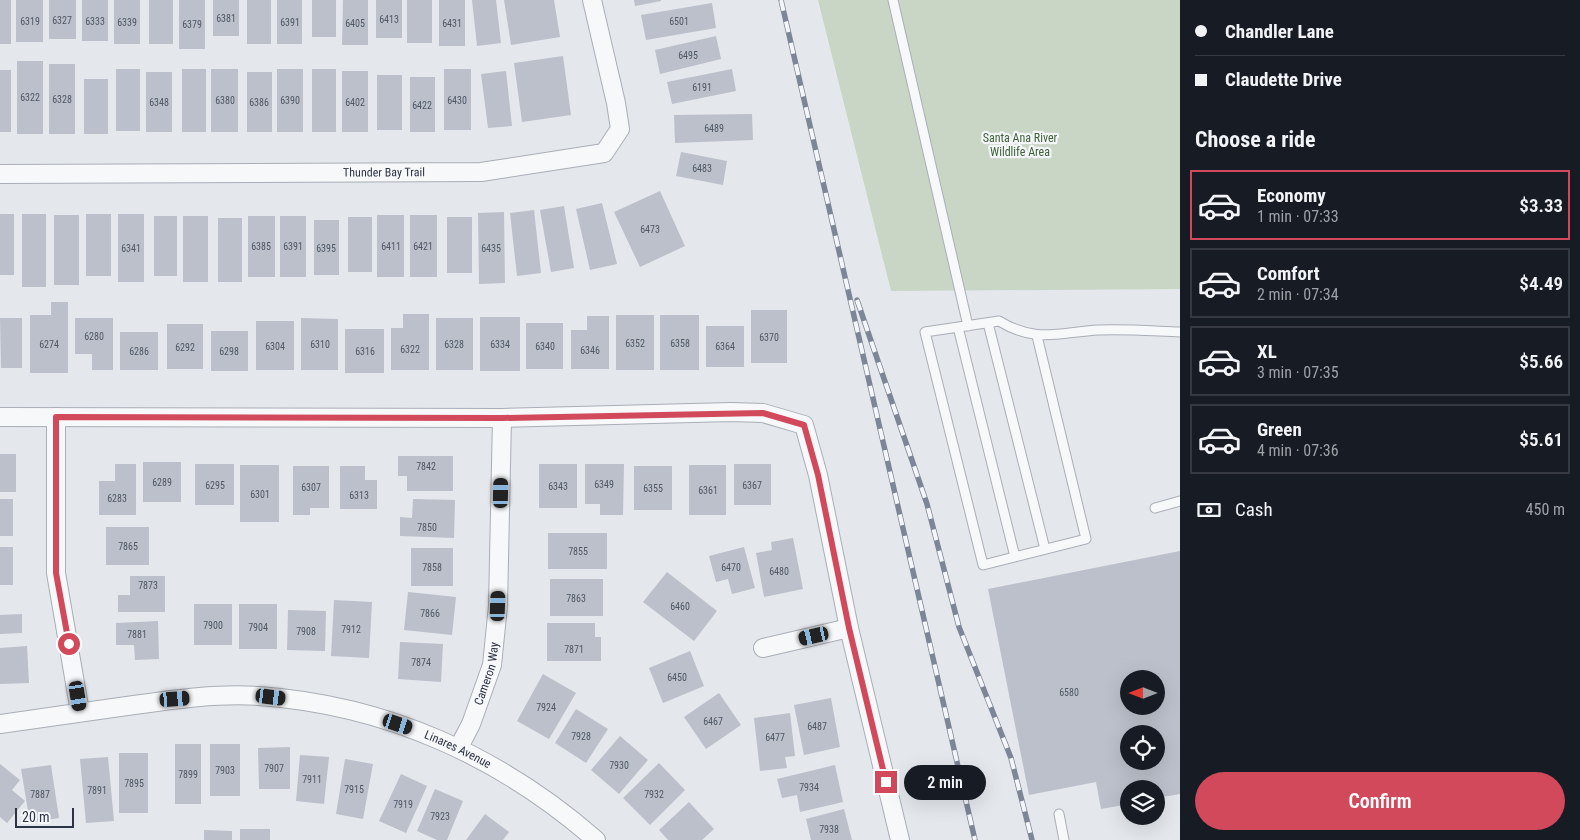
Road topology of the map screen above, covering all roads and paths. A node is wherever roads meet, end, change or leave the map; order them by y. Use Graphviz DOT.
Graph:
graph roads {
  1 [pos="592,0"];
  2 [pos="893,0"];
  3 [pos="0,174"];
  4 [pos="988,323"];
  5 [pos="968,326"];
  6 [pos="958,327"];
  7 [pos="1180,332"];
  8 [pos="1037,336"];
  9 [pos="0,417"];
  10 [pos="56,417"];
  11 [pos="502,418"];
  12 [pos="1180,501"];
  13 [pos="1155,508"];
  14 [pos="1045,549"];
  15 [pos="1015,557"];
  16 [pos="849,628"];
  17 [pos="763,648"];
  18 [pos="80,712"];
  19 [pos="0,724"];
  20 [pos="460,747"];
  21 [pos="1059,814"];
  22 [pos="596,840"];
  23 [pos="900,840"];
  24 [pos="1064,840"];
  1 -- 3 [label="street, Thunder Bay Trail"];
  2 -- 5 [label="lane"];
  4 -- 5 [label="lane"];
  4 -- 8 [label="lane"];
  4 -- 14 [label="lane"];
  5 -- 6 [label="lane"];
  6 -- 15 [label="lane"];
  6 -- 15 [label="lane"];
  7 -- 8 [label="lane"];
  8 -- 14 [label="lane"];
  9 -- 10 [label="street"];
  10 -- 11 [label="street"];
  10 -- 18 [label="street"];
  11 -- 16 [label="street"];
  11 -- 20 [label="street, Cameron Way"];
  12 -- 13 [label="lane"];
  14 -- 15 [label="lane"];
  16 -- 17 [label="street"];
  16 -- 23 [label="street"];
  18 -- 19 [label="street, Linares Avenue"];
  18 -- 20 [label="street, Linares Avenue"];
  20 -- 22 [label="street, Linares Avenue"];
  21 -- 24 [label="lane"];
}
